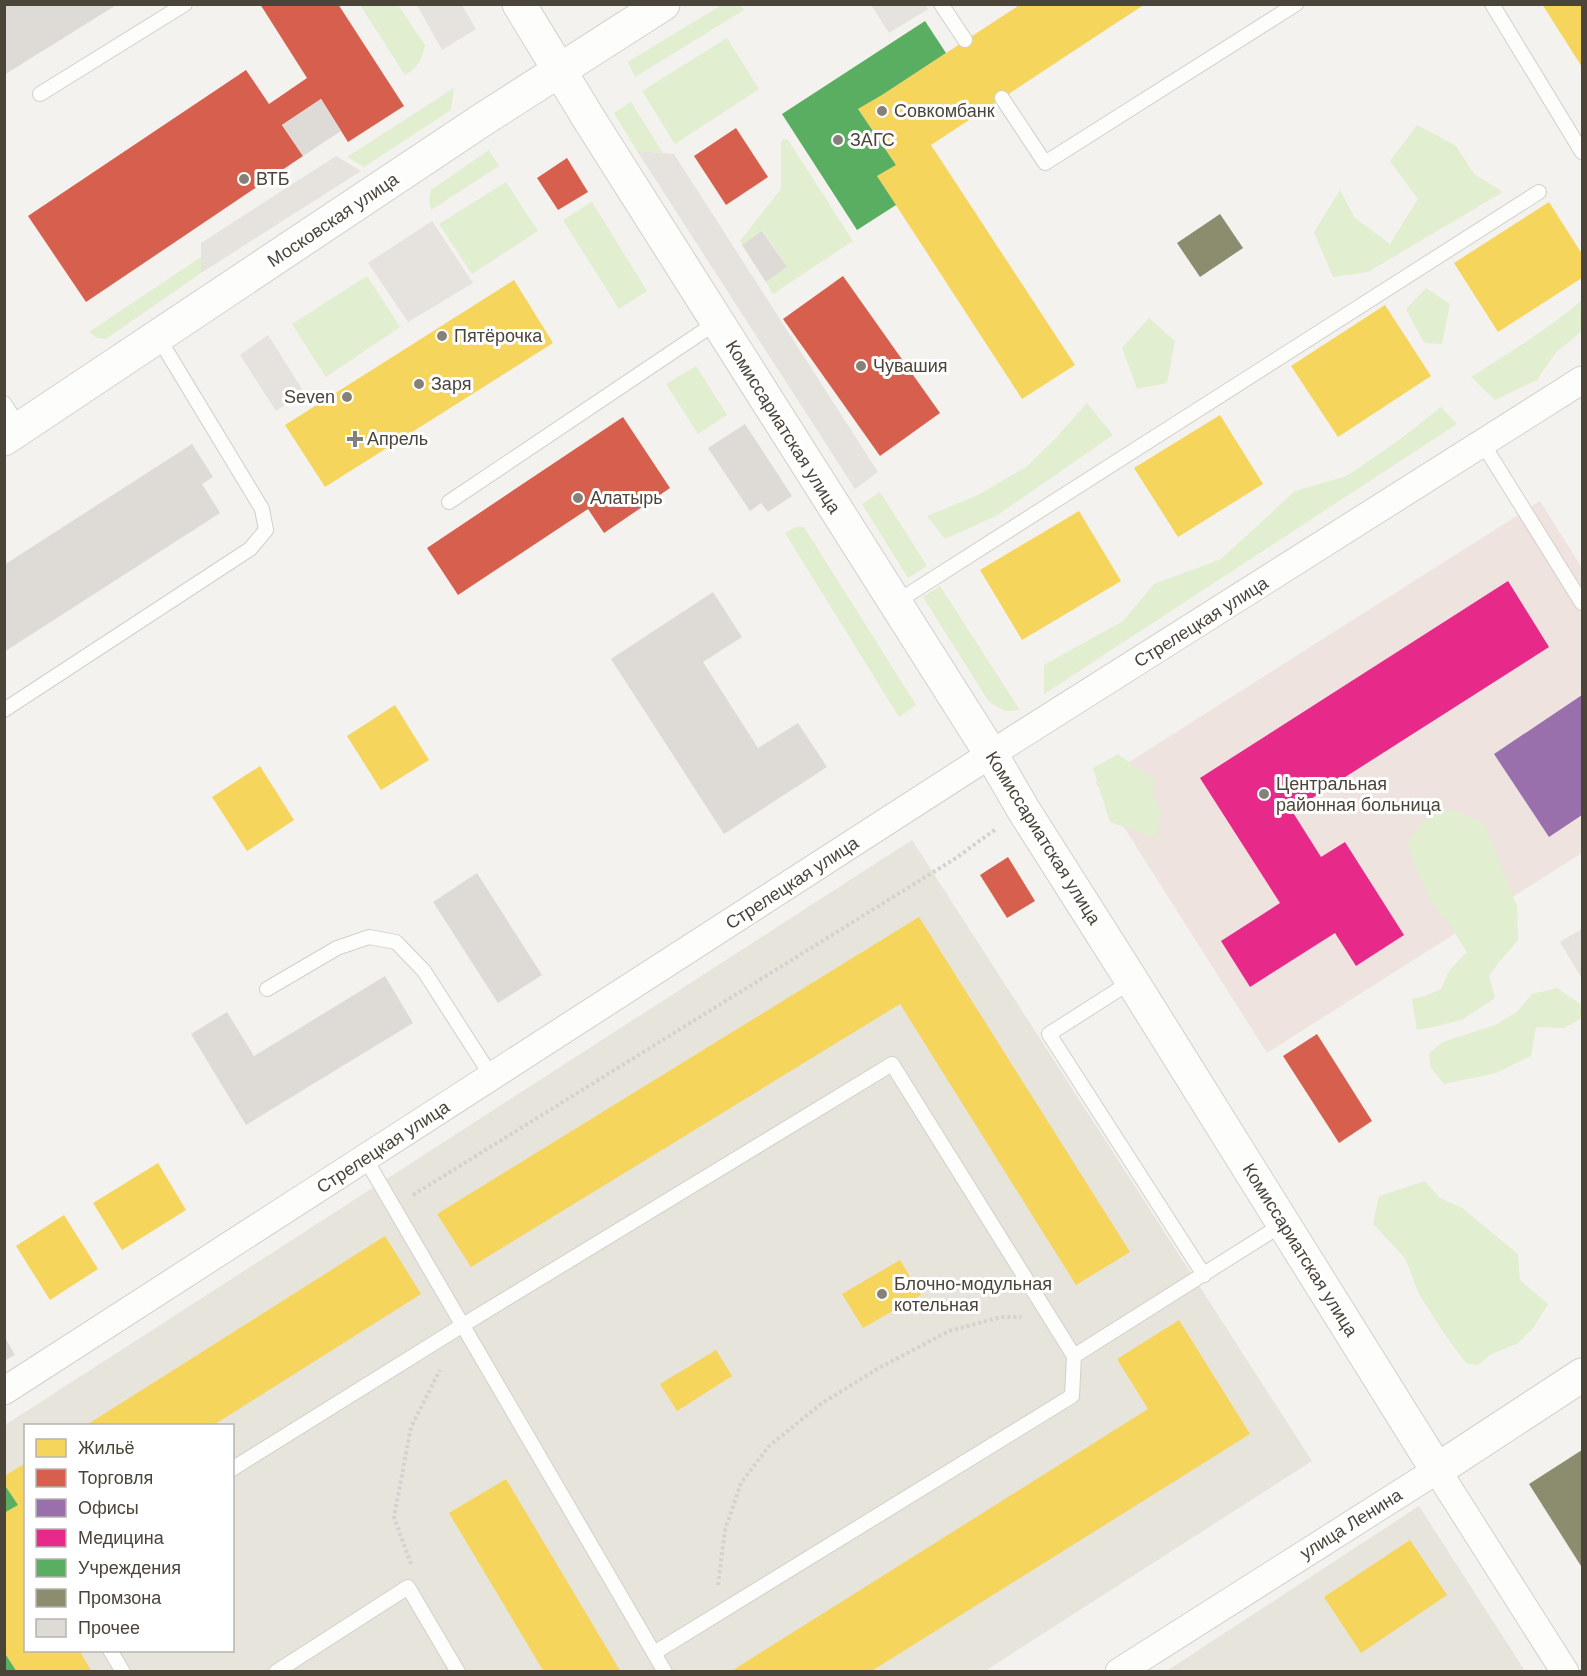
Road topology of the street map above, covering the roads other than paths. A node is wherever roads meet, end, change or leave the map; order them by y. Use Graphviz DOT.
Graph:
graph roads {
  1 [pos="185,4"];
  2 [pos="519,4"];
  3 [pos="663,4"];
  4 [pos="941,4"];
  5 [pos="1296,4"];
  6 [pos="1492,4"];
  7 [pos="965,40"];
  8 [pos="558,70"];
  9 [pos="40,94"];
  10 [pos="1002,98"];
  11 [pos="1582,152"];
  12 [pos="1539,192"];
  13 [pos="717,322"];
  14 [pos="158,337"];
  15 [pos="1582,380"];
  16 [pos="10,423"];
  17 [pos="1483,444"];
  18 [pos="449,502"];
  19 [pos="895,603"];
  20 [pos="1582,603"];
  21 [pos="4,710"];
  22 [pos="991,754"];
  23 [pos="1132,981"];
  24 [pos="267,989"];
  25 [pos="492,1077"];
  26 [pos="365,1158"];
  27 [pos="1284,1224"];
  28 [pos="1204,1275"];
  29 [pos="463,1325"];
  30 [pos="1074,1356"];
  31 [pos="1582,1375"];
  32 [pos="4,1391"];
  33 [pos="234,1468"];
  34 [pos="1437,1470"];
  35 [pos="111,1652"];
  36 [pos="654,1653"];
  37 [pos="123,1671"];
  38 [pos="276,1671"];
  39 [pos="458,1671"];
  40 [pos="665,1671"];
  41 [pos="1119,1671"];
  42 [pos="1565,1671"];
  1 -- 9 [label="lane"];
  2 -- 8 [label="street, Комиссариатская улица"];
  3 -- 8 [label="street, Московская улица"];
  4 -- 7 [label="lane"];
  5 -- 10 [label="lane"];
  6 -- 11 [label="lane"];
  8 -- 13 [label="street, Комиссариатская улица"];
  8 -- 14 [label="street, Московская улица"];
  12 -- 19 [label="lane"];
  13 -- 18 [label="lane"];
  13 -- 19 [label="street, Комиссариатская улица"];
  14 -- 16 [label="street, Московская улица"];
  14 -- 21 [label="lane"];
  15 -- 17 [label="street, Стрелецкая улица"];
  17 -- 20 [label="lane"];
  17 -- 22 [label="street, Стрелецкая улица"];
  19 -- 22 [label="street, Комиссариатская улица"];
  22 -- 23 [label="street, Комиссариатская улица"];
  22 -- 25 [label="street, Стрелецкая улица"];
  23 -- 27 [label="street, Комиссариатская улица"];
  23 -- 28 [label="lane"];
  24 -- 25 [label="lane"];
  25 -- 26 [label="street, Стрелецкая улица"];
  26 -- 29 [label="lane"];
  26 -- 32 [label="street, Стрелецкая улица"];
  27 -- 28 [label="lane"];
  27 -- 34 [label="street, Комиссариатская улица"];
  28 -- 30 [label="lane"];
  29 -- 30 [label="lane"];
  29 -- 33 [label="lane"];
  29 -- 36 [label="lane"];
  30 -- 36 [label="lane"];
  31 -- 34 [label="street, улица Ленина"];
  34 -- 41 [label="street, улица Ленина"];
  34 -- 42 [label="street, Комиссариатская улица"];
  35 -- 37 [label="lane"];
  36 -- 40 [label="lane"];
  38 -- 39 [label="lane"];
}
